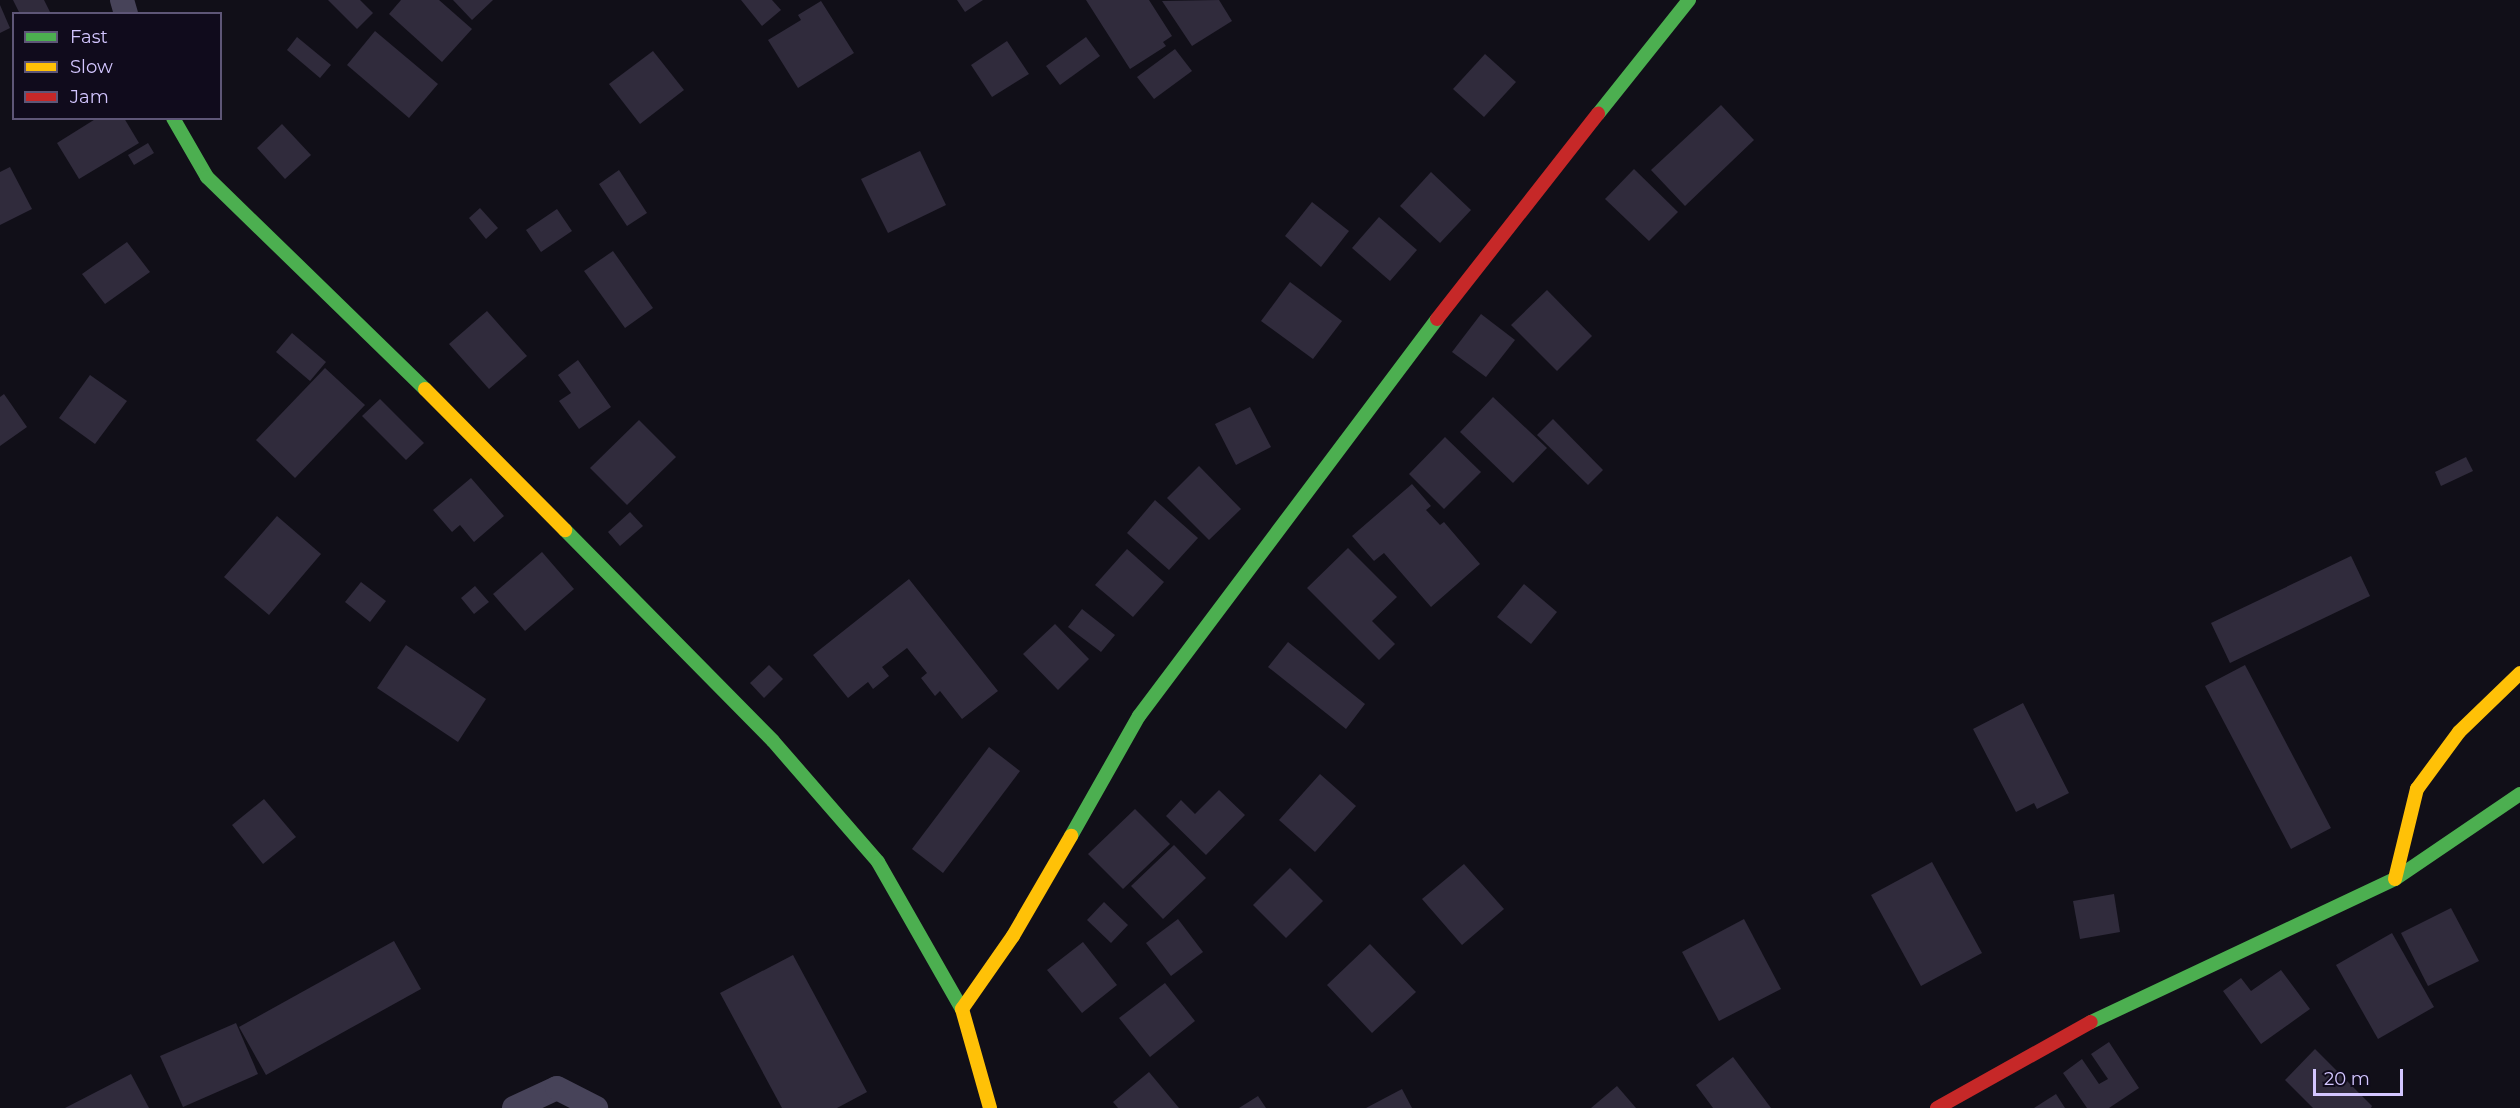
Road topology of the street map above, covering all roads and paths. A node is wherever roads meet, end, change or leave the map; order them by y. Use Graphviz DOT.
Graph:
graph roads {
  1 [pos="1689,0"];
  2 [pos="174,120"];
  3 [pos="2520,673"];
  4 [pos="2520,794"];
  5 [pos="2395,879"];
  6 [pos="962,1009"];
  7 [pos="514,1108"];
  8 [pos="596,1108"];
  9 [pos="990,1108"];
  10 [pos="1937,1108"];
  1 -- 6 [label="street"];
  2 -- 6 [label="street"];
  3 -- 5 [label="street"];
  4 -- 5 [label="street"];
  5 -- 10 [label="street"];
  6 -- 9 [label="street"];
  7 -- 8 [label="street"];
}
